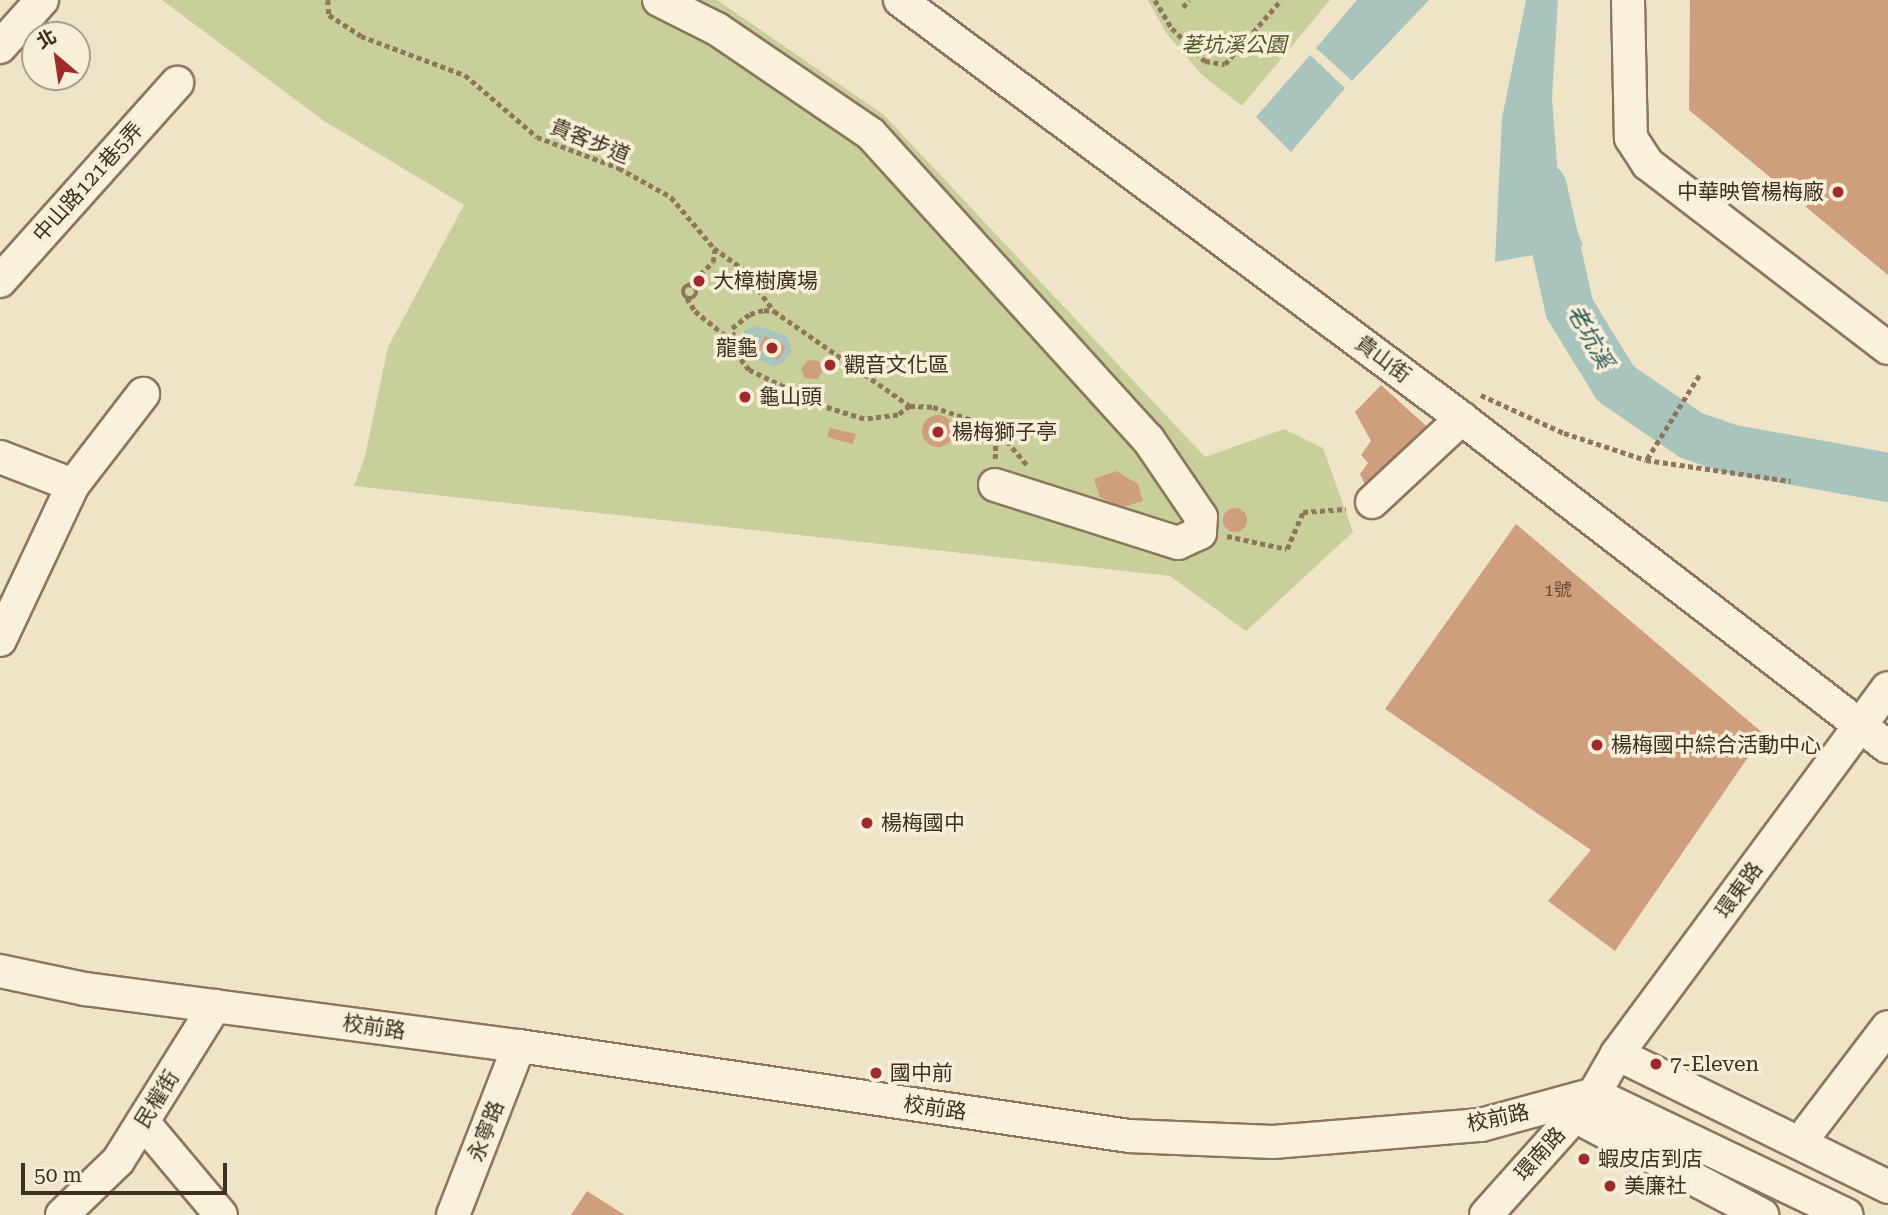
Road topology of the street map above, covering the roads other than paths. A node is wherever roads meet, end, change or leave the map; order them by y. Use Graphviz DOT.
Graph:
graph roads {
  1 [pos="42,0"];
  2 [pos="659,0"];
  3 [pos="900,0"];
  4 [pos="1628,0"];
  5 [pos="0,47"];
  6 [pos="177,83"];
  7 [pos="0,281"];
  8 [pos="1888,348"];
  9 [pos="143,394"];
  10 [pos="1457,415"];
  11 [pos="0,457"];
  12 [pos="73,485"];
  13 [pos="995,485"];
  14 [pos="1372,502"];
  15 [pos="0,640"];
  16 [pos="1888,688"];
  17 [pos="1860,726"];
  18 [pos="1888,747"];
  19 [pos="0,971"];
  20 [pos="215,1006"];
  21 [pos="1888,1027"];
  22 [pos="519,1046"];
  23 [pos="1617,1054"];
  24 [pos="1585,1105"];
  25 [pos="143,1122"];
  26 [pos="1801,1141"];
  27 [pos="1888,1186"];
  28 [pos="62,1215"];
  29 [pos="221,1215"];
  30 [pos="453,1215"];
  31 [pos="1486,1215"];
  32 [pos="1762,1215"];
  33 [pos="1846,1215"];
  1 -- 5 [label="street"];
  2 -- 13 [label="street"];
  3 -- 10 [label="street, 貴山街"];
  4 -- 8 [label="street"];
  6 -- 7 [label="street, 中山路121巷5弄"];
  9 -- 12 [label="street"];
  10 -- 14 [label="street"];
  10 -- 17 [label="street, 貴山街"];
  11 -- 12 [label="street"];
  12 -- 15 [label="street"];
  16 -- 17 [label="street, 環東路"];
  17 -- 18 [label="street, 貴山街"];
  17 -- 23 [label="street, 環東路"];
  19 -- 20 [label="street, 校前路"];
  20 -- 22 [label="street, 校前路"];
  20 -- 25 [label="street, 民權街"];
  21 -- 26 [label="street"];
  22 -- 24 [label="street, 校前路"];
  22 -- 30 [label="street, 永寧路"];
  23 -- 24 [label="street, 環東路"];
  23 -- 26 [label="street"];
  24 -- 31 [label="street, 環南路"];
  24 -- 32 [label="street"];
  24 -- 33 [label="street"];
  25 -- 28 [label="street, 民權街"];
  25 -- 29 [label="street"];
  26 -- 27 [label="street"];
}
